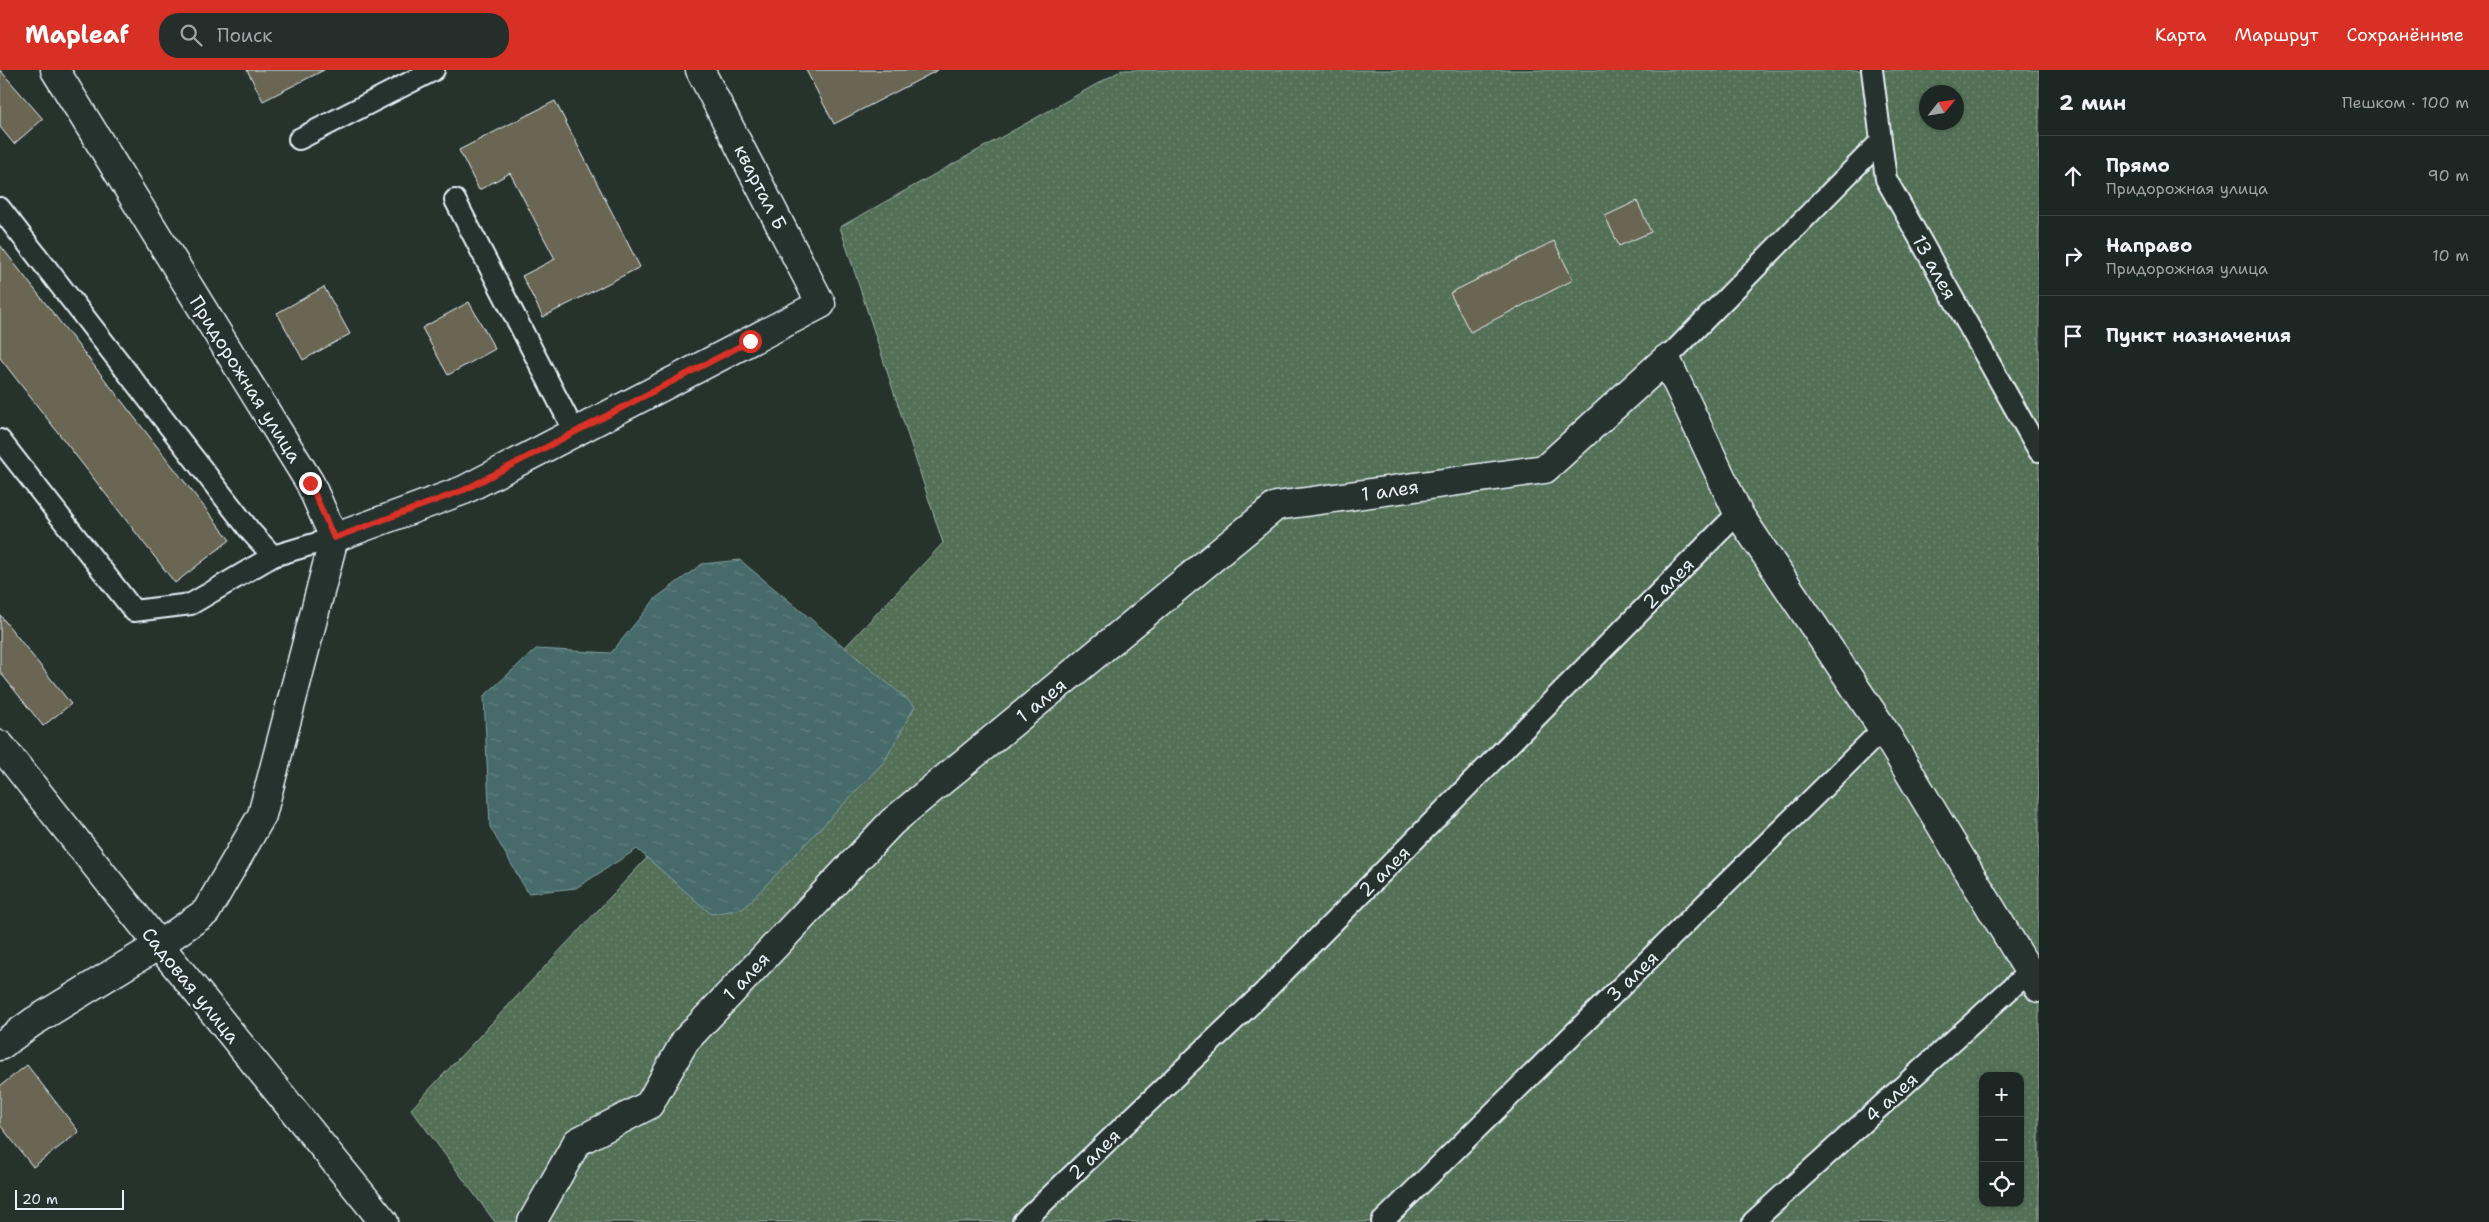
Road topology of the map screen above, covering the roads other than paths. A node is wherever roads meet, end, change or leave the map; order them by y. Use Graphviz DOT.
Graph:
graph roads {
  1 [pos="54,70"];
  2 [pos="434,70"];
  3 [pos="700,70"];
  4 [pos="1872,70"];
  5 [pos="300,140"];
  6 [pos="1881,141"];
  7 [pos="455,200"];
  8 [pos="0,208"];
  9 [pos="1666,359"];
  10 [pos="575,433"];
  11 [pos="0,440"];
  12 [pos="2039,451"];
  13 [pos="1738,513"];
  14 [pos="334,538"];
  15 [pos="274,556"];
  16 [pos="1883,729"];
  17 [pos="0,746"];
  18 [pos="159,945"];
  19 [pos="2034,980"];
  20 [pos="0,1046"];
  21 [pos="384,1222"];
  22 [pos="532,1222"];
  23 [pos="1022,1222"];
  24 [pos="1382,1222"];
  25 [pos="1753,1222"];
  1 -- 14 [label="street, Придорожная улица"];
  2 -- 5 [label="lane"];
  3 -- 10 [label="street, квартал Б"];
  4 -- 6 [label="lane, 13 алея"];
  6 -- 9 [label="lane"];
  6 -- 12 [label="lane, 13 алея"];
  7 -- 10 [label="lane"];
  8 -- 15 [label="lane"];
  9 -- 13 [label="street"];
  9 -- 22 [label="street, 1 алея"];
  10 -- 14 [label="street"];
  11 -- 15 [label="lane"];
  13 -- 16 [label="street"];
  13 -- 23 [label="lane, 2 алея"];
  14 -- 15 [label="lane"];
  14 -- 18 [label="street"];
  16 -- 19 [label="street"];
  16 -- 24 [label="lane, 3 алея"];
  17 -- 18 [label="street, Садовая улица"];
  18 -- 20 [label="street"];
  18 -- 21 [label="street, Садовая улица"];
  19 -- 25 [label="lane, 4 алея"];
}
